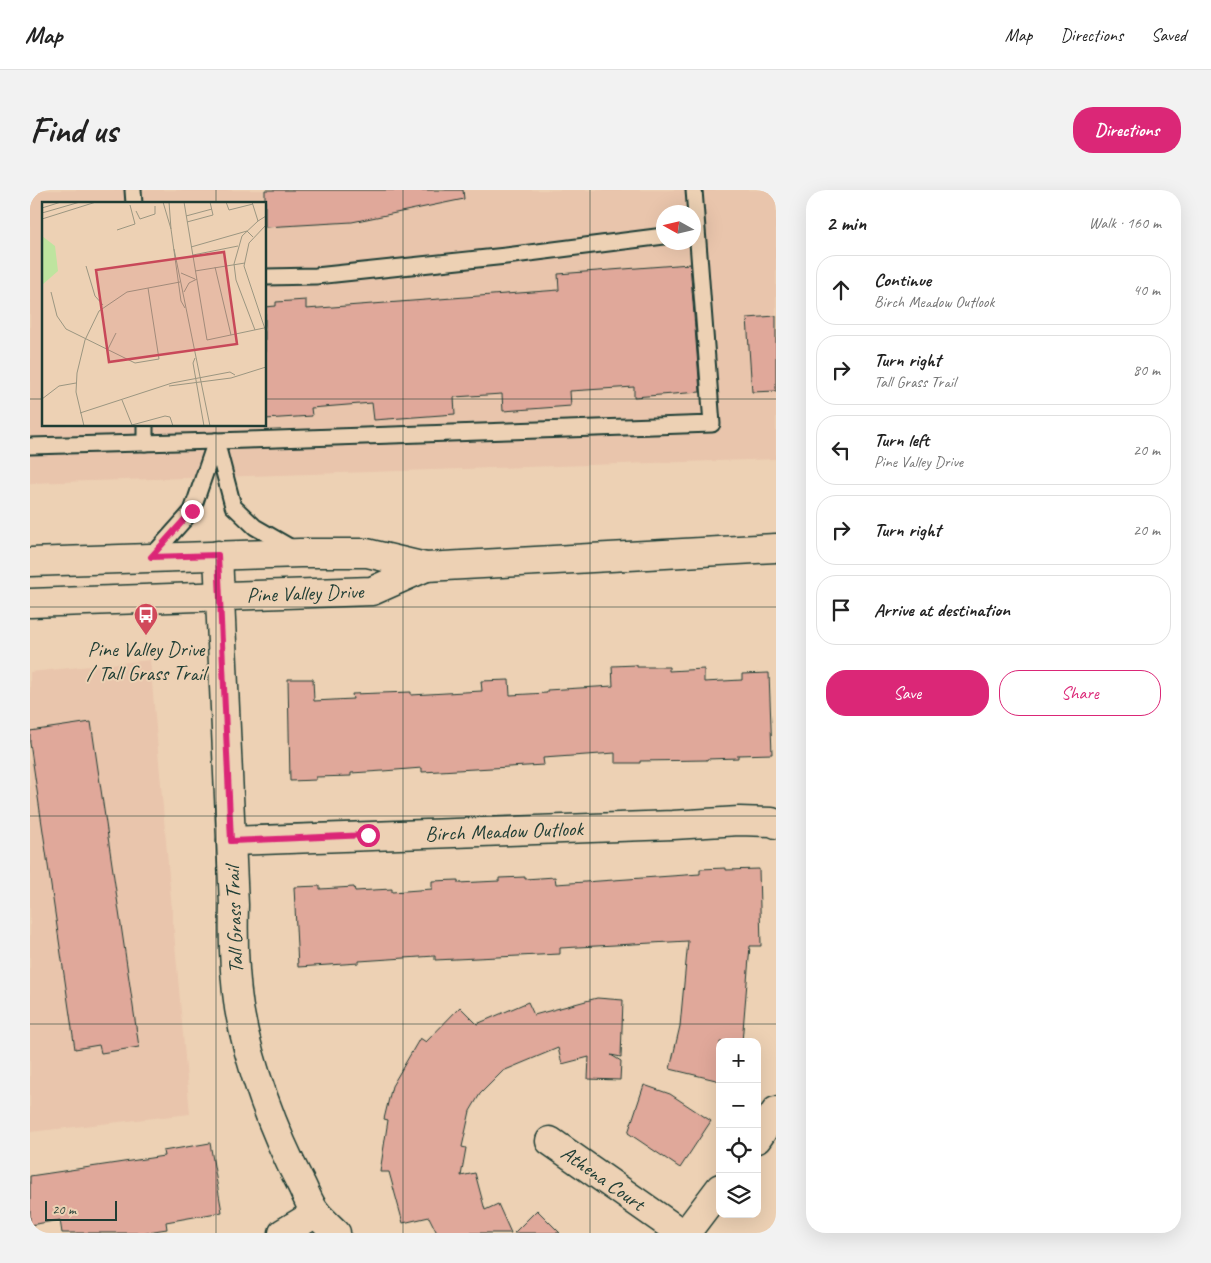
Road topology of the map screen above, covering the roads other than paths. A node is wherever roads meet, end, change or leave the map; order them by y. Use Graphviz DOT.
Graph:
graph roads {
  1 [pos="694,190"];
  2 [pos="694,205"];
  3 [pos="656,237"];
  4 [pos="697,250"];
  5 [pos="266,278"];
  6 [pos="145,426"];
  7 [pos="216,441"];
  8 [pos="146,443"];
  9 [pos="30,446"];
  10 [pos="776,548"];
  11 [pos="300,552"];
  12 [pos="218,555"];
  13 [pos="151,557"];
  14 [pos="30,562"];
  15 [pos="426,567"];
  16 [pos="220,596"];
  17 [pos="30,603"];
  18 [pos="776,824"];
  19 [pos="231,841"];
  20 [pos="776,1111"];
  21 [pos="761,1132"];
  22 [pos="550,1141"];
  23 [pos="716,1193"];
  24 [pos="316,1213"];
  25 [pos="283,1233"];
  26 [pos="336,1233"];
  27 [pos="681,1233"];
  28 [pos="686,1233"];
  1 -- 2 [label="lane"];
  3 -- 5 [label="lane"];
  4 -- 7 [label="lane"];
  6 -- 8 [label="lane"];
  7 -- 8 [label="lane"];
  7 -- 11 [label="lane"];
  7 -- 13 [label="lane"];
  8 -- 9 [label="lane"];
  10 -- 15 [label="street, Pine Valley Drive"];
  11 -- 12 [label="street, Pine Valley Drive"];
  11 -- 15 [label="street, Pine Valley Drive"];
  12 -- 13 [label="street, Pine Valley Drive"];
  12 -- 16 [label="street, Tall Grass Trail"];
  13 -- 14 [label="street, Pine Valley Drive"];
  15 -- 16 [label="street, Pine Valley Drive"];
  16 -- 17 [label="street, Pine Valley Drive"];
  16 -- 19 [label="street, Tall Grass Trail"];
  18 -- 19 [label="street, Birch Meadow Outlook"];
  19 -- 24 [label="street, Tall Grass Trail"];
  20 -- 21 [label="street"];
  22 -- 27 [label="street, Athena Court"];
  23 -- 28 [label="street"];
  24 -- 25 [label="street"];
  24 -- 26 [label="street, Tall Grass Trail"];
}
